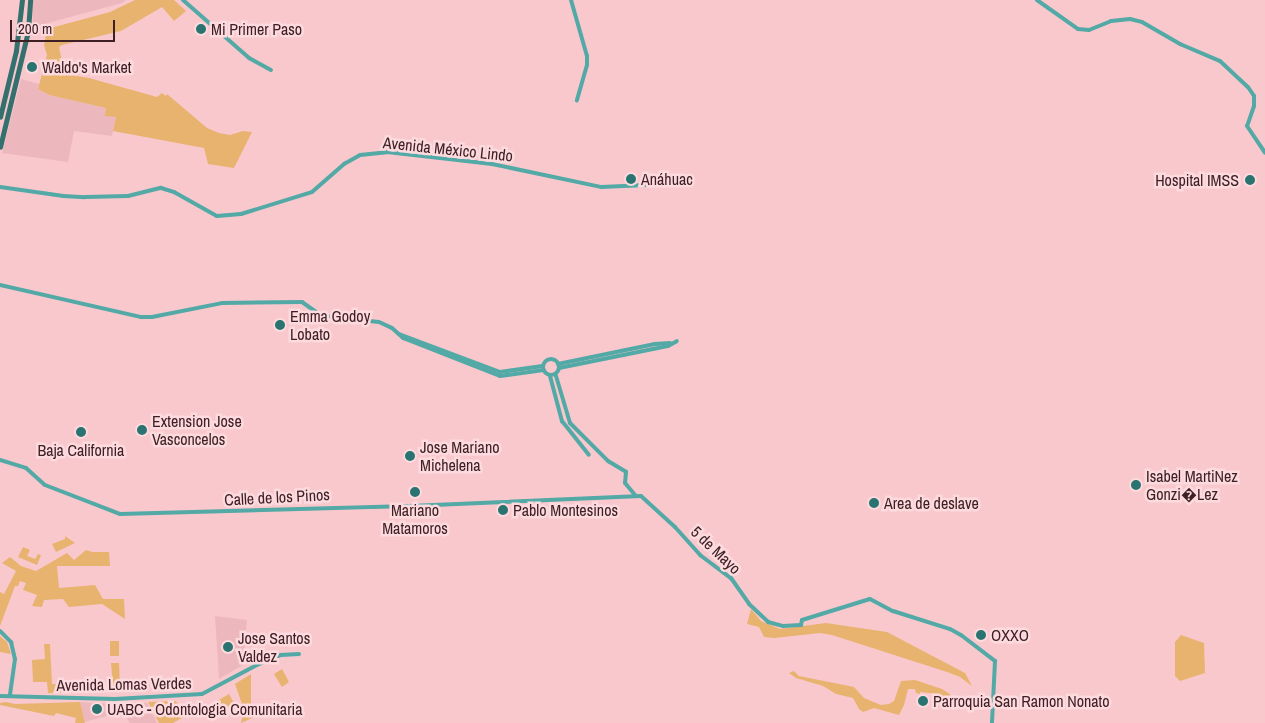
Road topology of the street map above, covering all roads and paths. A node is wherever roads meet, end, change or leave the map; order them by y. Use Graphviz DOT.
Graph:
graph roads {
  1 [pos="22,0"];
  2 [pos="30,0"];
  3 [pos="183,0"];
  4 [pos="572,0"];
  5 [pos="1037,0"];
  6 [pos="22,8"];
  7 [pos="28,31"];
  8 [pos="271,70"];
  9 [pos="577,101"];
  10 [pos="0,117"];
  11 [pos="0,147"];
  12 [pos="1265,153"];
  13 [pos="648,185"];
  14 [pos="0,187"];
  15 [pos="0,285"];
  16 [pos="677,341"];
  17 [pos="558,366"];
  18 [pos="544,368"];
  19 [pos="550,376"];
  20 [pos="556,376"];
  21 [pos="589,455"];
  22 [pos="0,460"];
  23 [pos="638,496"];
  24 [pos="0,631"];
  25 [pos="299,654"];
  26 [pos="10,695"];
  27 [pos="0,696"];
  28 [pos="992,723"];
  1 -- 6 [label="main road"];
  2 -- 7 [label="main road"];
  3 -- 8 [label="street"];
  4 -- 9 [label="street"];
  5 -- 12 [label="street"];
  6 -- 7 [label="main road"];
  6 -- 10 [label="main road"];
  7 -- 11 [label="main road"];
  13 -- 14 [label="street, Avenida México Lindo"];
  15 -- 18 [label="street"];
  16 -- 17 [label="street"];
  17 -- 18 [label="street"];
  17 -- 20 [label="street"];
  18 -- 19 [label="street"];
  19 -- 20 [label="street"];
  19 -- 21 [label="street"];
  20 -- 23 [label="street"];
  22 -- 23 [label="street, Calle de los Pinos"];
  23 -- 28 [label="street, 5 de Mayo"];
  24 -- 26 [label="street"];
  25 -- 26 [label="street, Avenida Lomas Verdes"];
  26 -- 27 [label="street, Avenida Lomas Verdes"];
}
